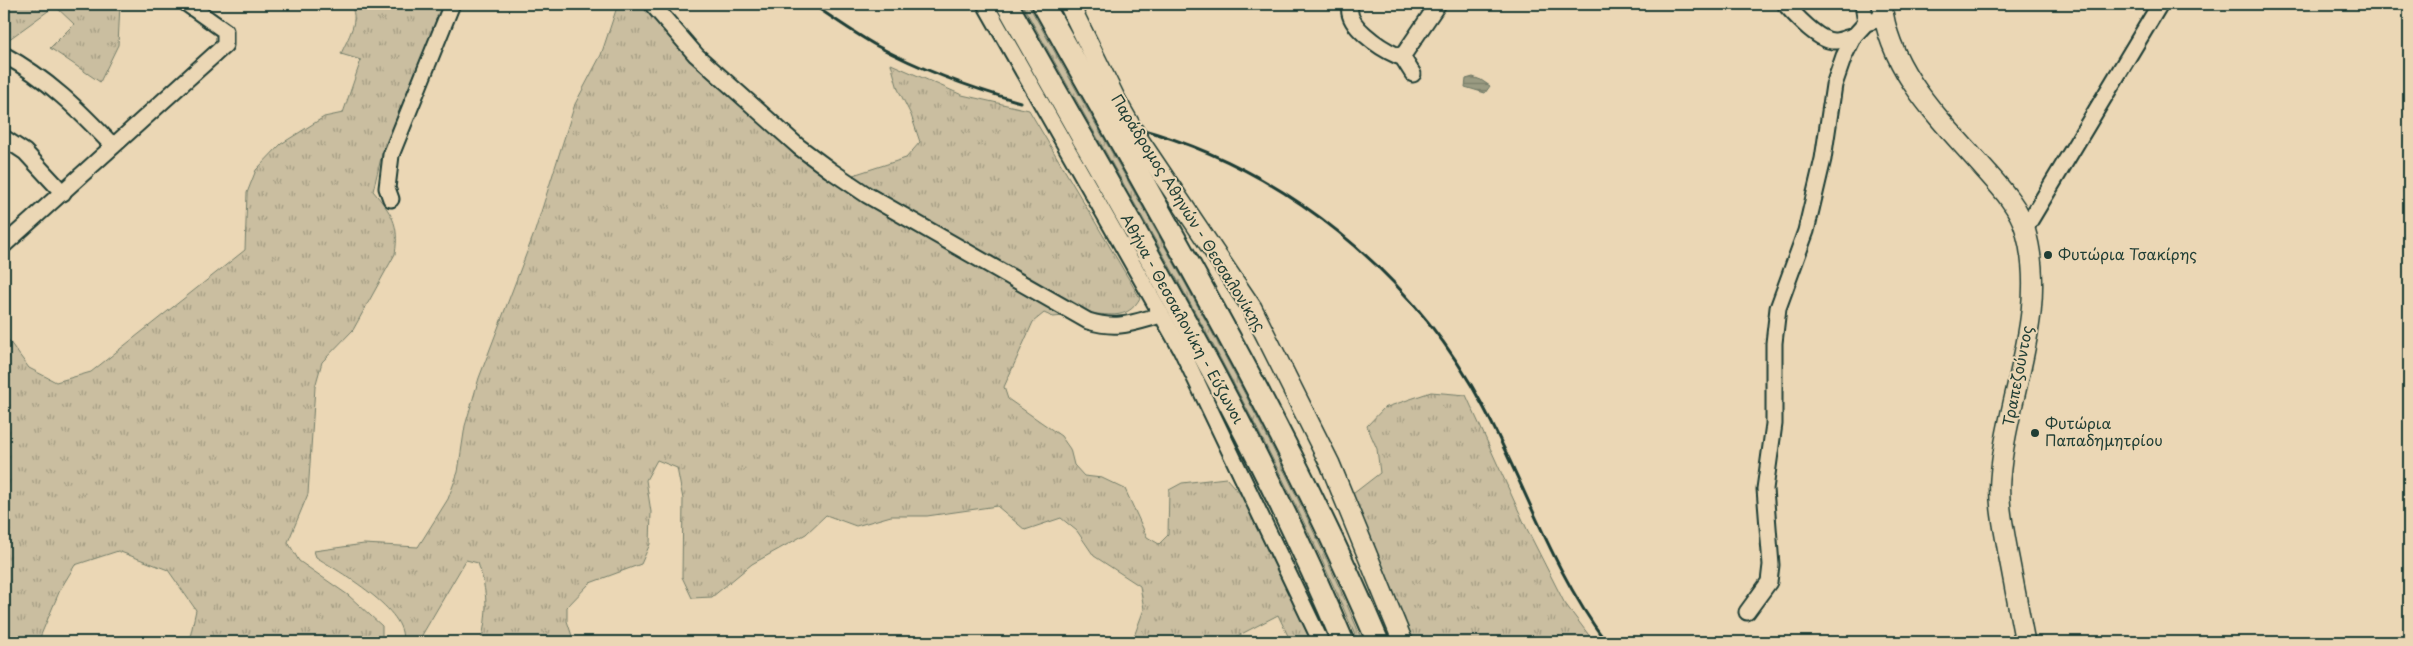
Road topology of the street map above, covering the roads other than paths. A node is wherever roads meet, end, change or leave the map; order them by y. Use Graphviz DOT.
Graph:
graph roads {
  1 [pos="187,4"];
  2 [pos="452,4"];
  3 [pos="652,4"];
  4 [pos="985,4"];
  5 [pos="1007,4"];
  6 [pos="1043,4"];
  7 [pos="1069,4"];
  8 [pos="1351,4"];
  9 [pos="1438,4"];
  10 [pos="1785,4"];
  11 [pos="1863,4"];
  12 [pos="2160,4"];
  13 [pos="1878,15"];
  14 [pos="1854,36"];
  15 [pos="4,55"];
  16 [pos="1401,55"];
  17 [pos="1413,74"];
  18 [pos="4,138"];
  19 [pos="113,146"];
  20 [pos="63,193"];
  21 [pos="391,199"];
  22 [pos="2025,229"];
  23 [pos="4,245"];
  24 [pos="1161,315"];
  25 [pos="1747,612"];
  26 [pos="1321,642"];
  27 [pos="1343,642"];
  28 [pos="1378,642"];
  29 [pos="1403,642"];
  30 [pos="2025,642"];
  1 -- 19 [label="street"];
  2 -- 21 [label="street"];
  3 -- 24 [label="street"];
  4 -- 24 [label="street"];
  5 -- 27 [label="highway, Αθήνα - Θεσσαλονίκη - Εύζωνοι"];
  6 -- 28 [label="highway"];
  7 -- 29 [label="main road, Παράδρομος Αθηνών - Θεσσαλονίκης"];
  8 -- 16 [label="street"];
  9 -- 16 [label="street"];
  10 -- 14 [label="street"];
  11 -- 13 [label="street"];
  12 -- 22 [label="street"];
  13 -- 14 [label="street"];
  13 -- 22 [label="main road, Τραπεζούντος"];
  14 -- 25 [label="street"];
  15 -- 19 [label="street"];
  16 -- 17 [label="street"];
  18 -- 20 [label="street"];
  19 -- 20 [label="street"];
  20 -- 23 [label="street"];
  22 -- 30 [label="main road, Τραπεζούντος"];
  24 -- 26 [label="street"];
}
